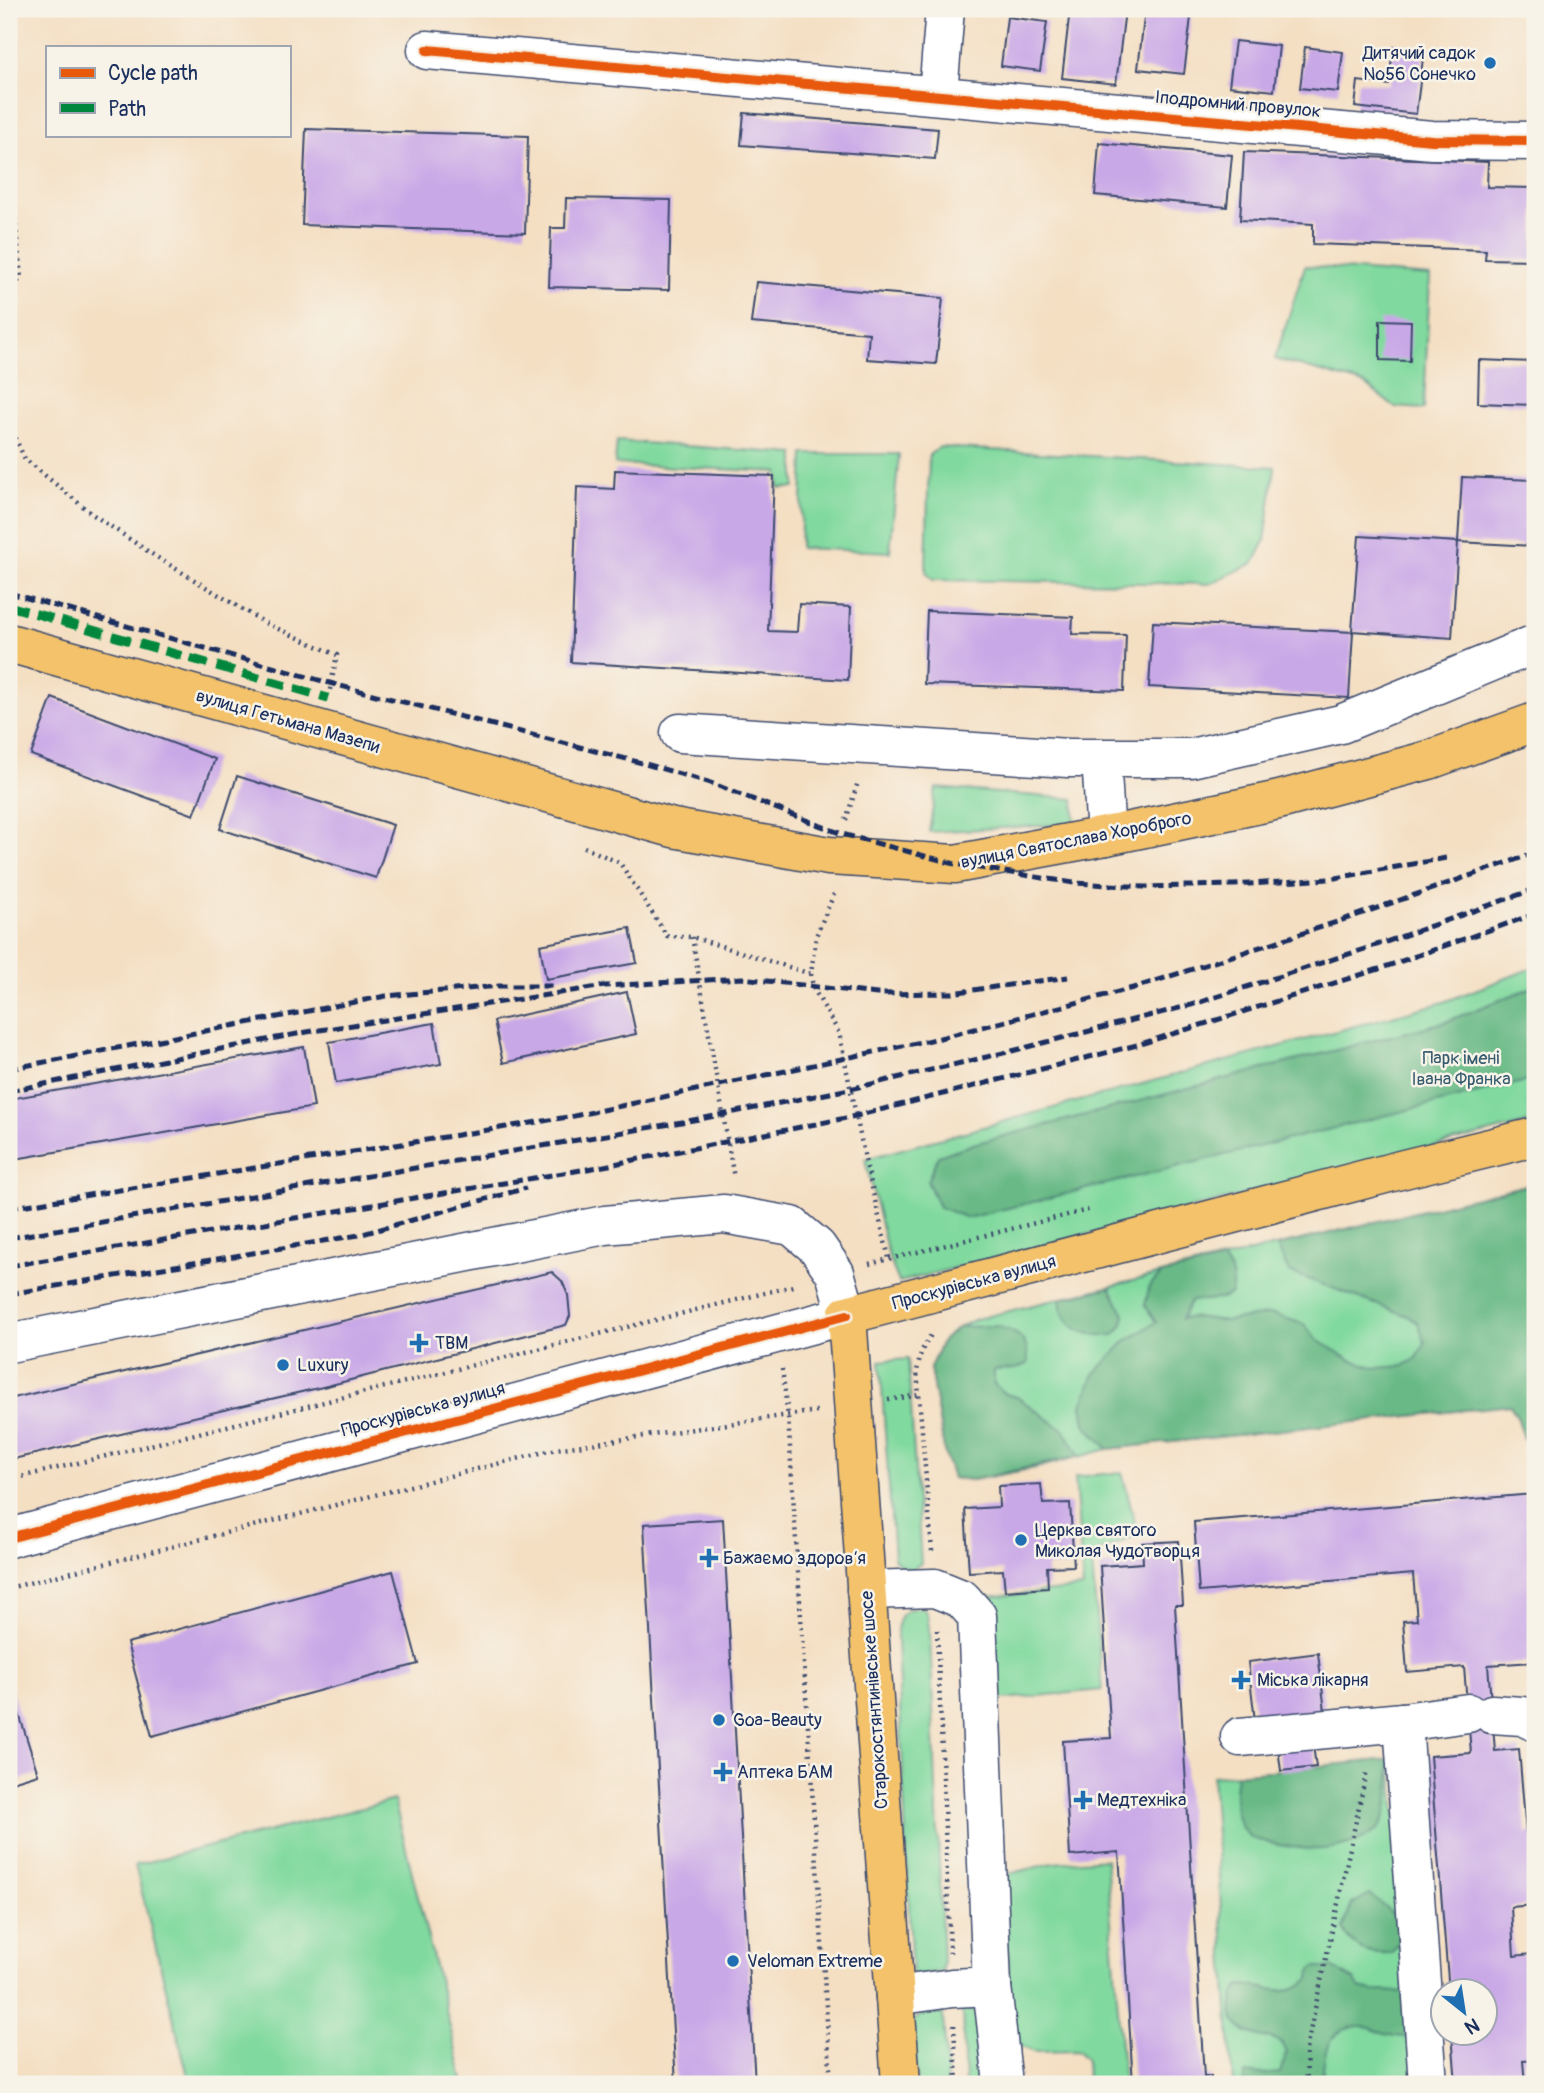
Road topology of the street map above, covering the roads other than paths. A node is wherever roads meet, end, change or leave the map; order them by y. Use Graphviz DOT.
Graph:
graph roads {
  1 [pos="945,9"];
  2 [pos="427,50"];
  3 [pos="938,94"];
  4 [pos="1535,141"];
  5 [pos="9,643"];
  6 [pos="1535,643"];
  7 [pos="1535,722"];
  8 [pos="680,733"];
  9 [pos="1101,758"];
  10 [pos="568,799"];
  11 [pos="1106,836"];
  12 [pos="1535,1137"];
  13 [pos="847,1315"];
  14 [pos="9,1343"];
  15 [pos="9,1538"];
  16 [pos="866,1590"];
  17 [pos="1535,1722"];
  18 [pos="1404,1723"];
  19 [pos="1240,1737"];
  20 [pos="992,1986"];
  21 [pos="895,1996"];
  22 [pos="901,2084"];
  23 [pos="1003,2084"];
  24 [pos="1428,2084"];
  1 -- 3 [label="street"];
  2 -- 3 [label="street, Іподромний провулок"];
  3 -- 4 [label="street, Іподромний провулок"];
  5 -- 10 [label="main road, вулиця Гетьмана Мазепи"];
  6 -- 9 [label="street"];
  7 -- 11 [label="main road, вулиця Святослава Хороброго"];
  8 -- 9 [label="street"];
  9 -- 11 [label="street"];
  10 -- 11 [label="main road, вулиця Святослава Хороброго"];
  12 -- 13 [label="main road, Проскурівська вулиця"];
  13 -- 14 [label="street"];
  13 -- 15 [label="street, Проскурівська вулиця"];
  13 -- 16 [label="main road, Старокостянтинівське шосе"];
  16 -- 20 [label="street"];
  16 -- 21 [label="main road, Старокостянтинівське шосе"];
  17 -- 18 [label="street"];
  18 -- 19 [label="street"];
  18 -- 24 [label="street"];
  20 -- 21 [label="street"];
  20 -- 23 [label="street"];
  21 -- 22 [label="main road, Старокостянтинівське шосе"];
}
